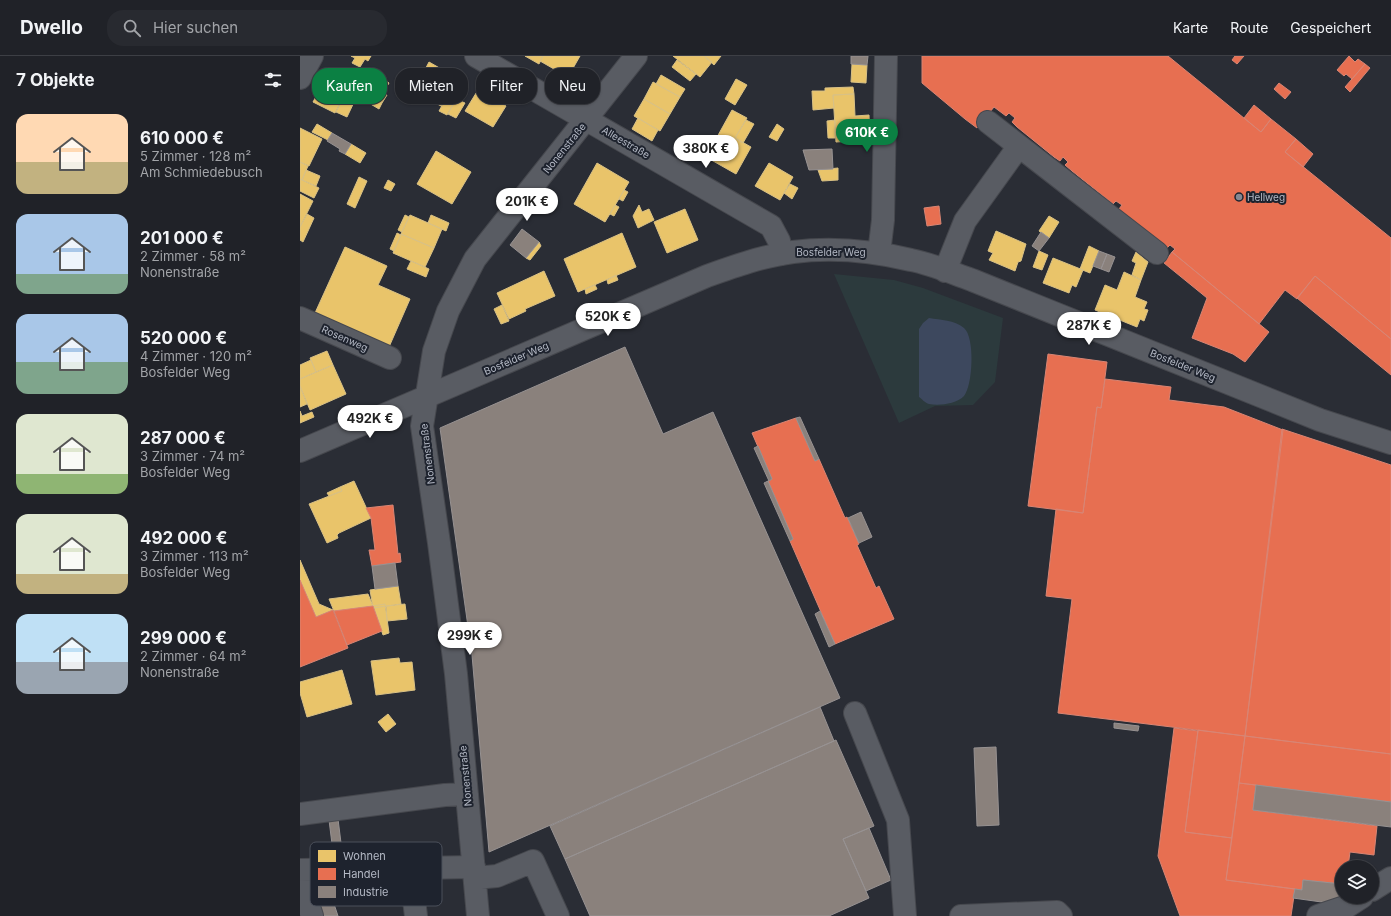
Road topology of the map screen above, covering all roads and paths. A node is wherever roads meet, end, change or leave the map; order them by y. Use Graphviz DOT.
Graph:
graph roads {
  1 [pos="312,56"];
  2 [pos="476,56"];
  3 [pos="636,56"];
  4 [pos="886,56"];
  5 [pos="300,78"];
  6 [pos="587,120"];
  7 [pos="988,122"];
  8 [pos="1019,146"];
  9 [pos="879,253"];
  10 [pos="1157,253"];
  11 [pos="782,254"];
  12 [pos="945,271"];
  13 [pos="300,318"];
  14 [pos="390,358"];
  15 [pos="427,396"];
  16 [pos="1391,443"];
  17 [pos="300,451"];
  18 [pos="856,713"];
  19 [pos="467,794"];
  20 [pos="300,814"];
  21 [pos="300,870"];
  22 [pos="310,870"];
  23 [pos="442,870"];
  24 [pos="474,872"];
  25 [pos="1391,878"];
  26 [pos="300,879"];
  27 [pos="1379,886"];
  28 [pos="1351,904"];
  29 [pos="415,906"];
  30 [pos="312,916"];
  31 [pos="416,916"];
  32 [pos="478,916"];
  33 [pos="558,916"];
  34 [pos="905,916"];
  35 [pos="961,916"];
  36 [pos="1061,916"];
  37 [pos="1318,916"];
  1 -- 5 [label="street"];
  2 -- 6 [label="street, Alleestraße"];
  3 -- 6 [label="street, Nonenstraße"];
  4 -- 9 [label="street"];
  6 -- 11 [label="street, Alleestraße"];
  6 -- 15 [label="street, Nonenstraße"];
  7 -- 8 [label="street"];
  8 -- 10 [label="street"];
  8 -- 12 [label="street"];
  9 -- 11 [label="street, Bosfelder Weg"];
  9 -- 12 [label="street, Bosfelder Weg"];
  11 -- 15 [label="street, Bosfelder Weg"];
  12 -- 16 [label="street, Bosfelder Weg"];
  13 -- 14 [label="street, Rosenweg"];
  15 -- 17 [label="street, Bosfelder Weg"];
  15 -- 19 [label="street, Nonenstraße"];
  18 -- 34 [label="street"];
  19 -- 20 [label="street"];
  19 -- 24 [label="street, Nonenstraße"];
  21 -- 22 [label="street"];
  23 -- 24 [label="street"];
  24 -- 32 [label="street, Nonenstraße"];
  24 -- 33 [label="street"];
  25 -- 27 [label="street"];
  26 -- 30 [label="street"];
  28 -- 37 [label="street"];
  29 -- 31 [label="street"];
  35 -- 36 [label="street"];
}
